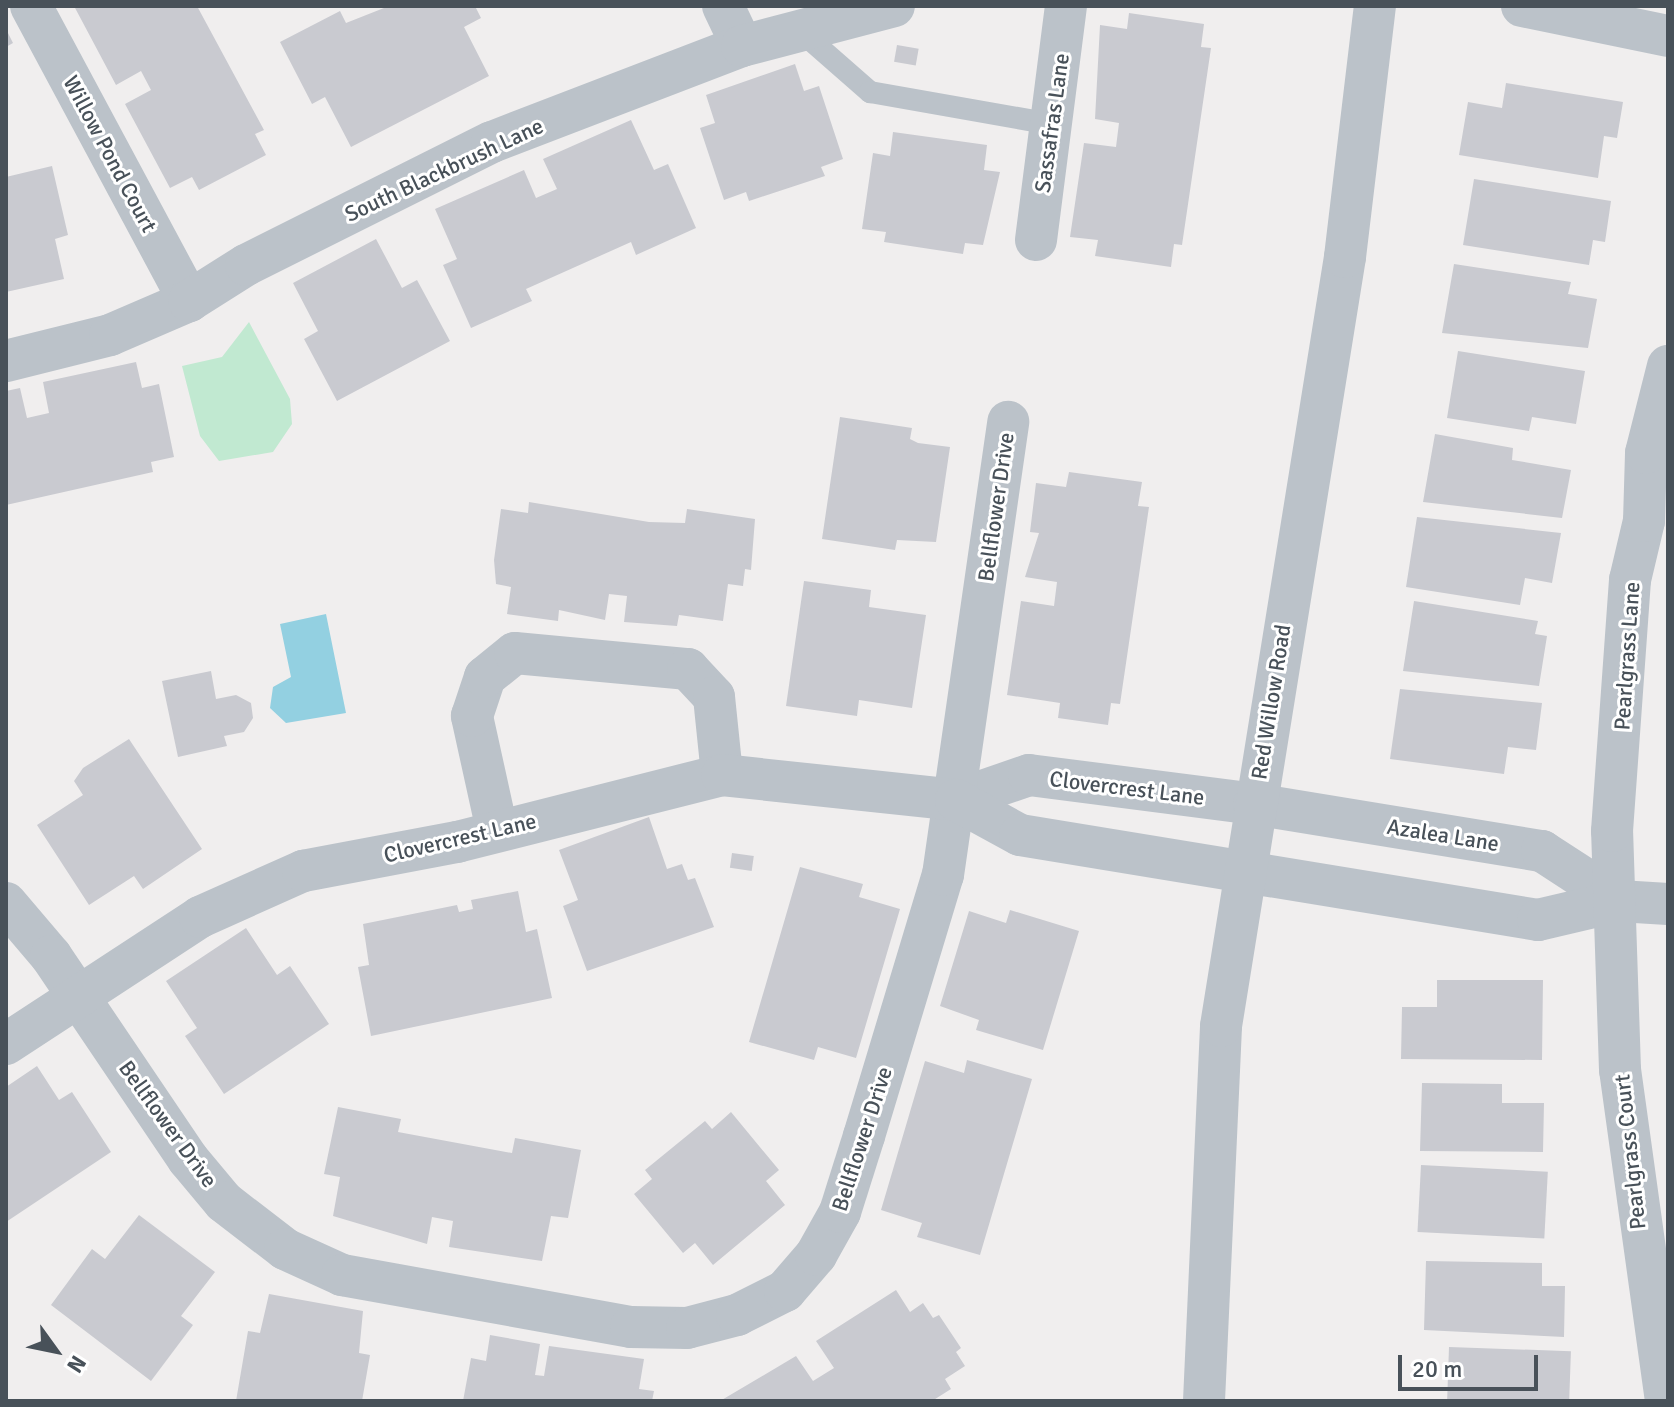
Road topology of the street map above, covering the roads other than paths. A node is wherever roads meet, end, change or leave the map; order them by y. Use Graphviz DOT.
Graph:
graph roads {
  1 [pos="31,6"];
  2 [pos="723,6"];
  3 [pos="894,6"];
  4 [pos="1066,6"];
  5 [pos="1375,6"];
  6 [pos="1522,6"];
  7 [pos="798,29"];
  8 [pos="1668,36"];
  9 [pos="742,46"];
  10 [pos="1052,124"];
  11 [pos="1036,240"];
  12 [pos="189,301"];
  13 [pos="6,361"];
  14 [pos="1668,366"];
  15 [pos="1008,422"];
  16 [pos="722,775"];
  17 [pos="956,800"];
  18 [pos="1254,804"];
  19 [pos="497,830"];
  20 [pos="1243,875"];
  21 [pos="1619,901"];
  22 [pos="6,903"];
  23 [pos="1668,904"];
  24 [pos="78,994"];
  25 [pos="6,1044"];
  26 [pos="1204,1401"];
  27 [pos="1666,1401"];
  1 -- 12 [label="street, Willow Pond Court"];
  2 -- 9 [label="street"];
  3 -- 7 [label="street, South Blackbrush Lane"];
  4 -- 10 [label="street, Sassafras Lane"];
  5 -- 18 [label="street, Red Willow Road"];
  6 -- 8 [label="street"];
  7 -- 9 [label="street, South Blackbrush Lane"];
  7 -- 10 [label="lane"];
  9 -- 12 [label="street, South Blackbrush Lane"];
  10 -- 11 [label="street, Sassafras Lane"];
  12 -- 13 [label="street, South Blackbrush Lane"];
  14 -- 21 [label="street, Pearlgrass Lane"];
  15 -- 17 [label="street, Bellflower Drive"];
  16 -- 17 [label="street, Clovercrest Lane"];
  16 -- 19 [label="street, Clovercrest Lane"];
  16 -- 19 [label="street"];
  17 -- 18 [label="street, Clovercrest Lane"];
  17 -- 20 [label="street, Clovercrest Lane"];
  17 -- 24 [label="street, Bellflower Drive"];
  18 -- 20 [label="street, Red Willow Road"];
  18 -- 21 [label="street, Azalea Lane"];
  19 -- 24 [label="street, Clovercrest Lane"];
  20 -- 21 [label="street, Azalea Lane"];
  20 -- 26 [label="street, Red Willow Road"];
  21 -- 23 [label="street, Azalea Lane"];
  21 -- 27 [label="street, Pearlgrass Court"];
  22 -- 24 [label="street, Bellflower Drive"];
  24 -- 25 [label="street, Clovercrest Lane"];
}
